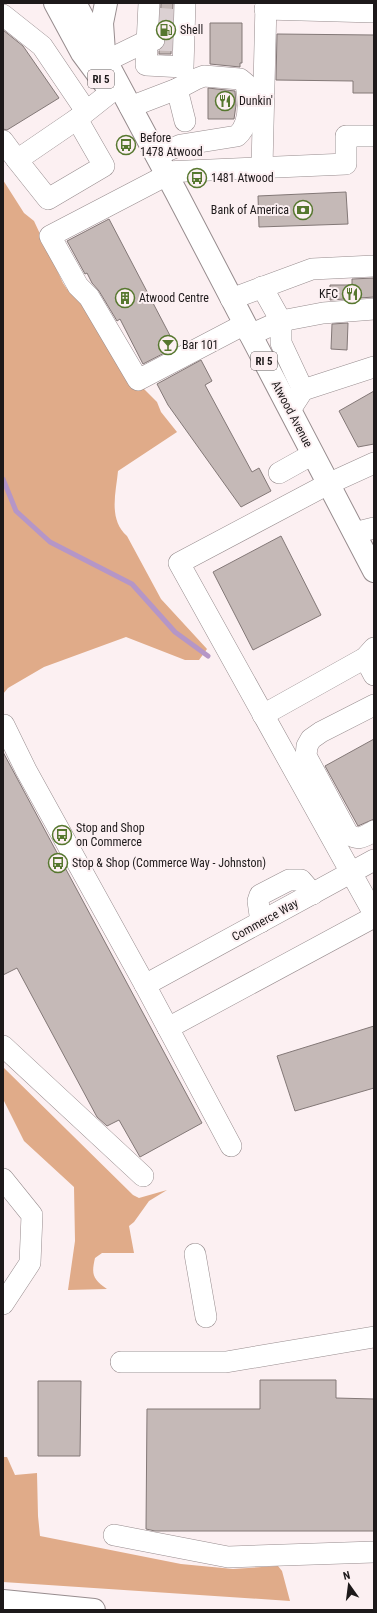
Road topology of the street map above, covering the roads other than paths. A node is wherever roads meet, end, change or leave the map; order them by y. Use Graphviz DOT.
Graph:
graph roads {
  1 [pos="55,3"];
  2 [pos="75,3"];
  3 [pos="106,3"];
  4 [pos="266,6"];
  5 [pos="374,12"];
  6 [pos="150,13"];
  7 [pos="3,15"];
  8 [pos="182,15"];
  9 [pos="150,40"];
  10 [pos="105,60"];
  11 [pos="177,89"];
  12 [pos="111,92"];
  13 [pos="130,107"];
  14 [pos="81,115"];
  15 [pos="186,121"];
  16 [pos="374,136"];
  17 [pos="3,141"];
  18 [pos="17,160"];
  19 [pos="161,163"];
  20 [pos="262,167"];
  21 [pos="374,266"];
  22 [pos="262,287"];
  23 [pos="231,299"];
  24 [pos="374,309"];
  25 [pos="281,321"];
  26 [pos="248,330"];
  27 [pos="374,367"];
  28 [pos="303,390"];
  29 [pos="290,410"];
  30 [pos="313,454"];
  31 [pos="374,463"];
  32 [pos="279,473"];
  33 [pos="328,484"];
  34 [pos="364,530"];
  35 [pos="374,571"];
  36 [pos="372,659"];
  37 [pos="374,705"];
  38 [pos="263,715"];
  39 [pos="4,725"];
  40 [pos="374,831"];
  41 [pos="374,860"];
  42 [pos="351,873"];
  43 [pos="372,906"];
  44 [pos="145,985"];
  45 [pos="168,1028"];
  46 [pos="3,1046"];
  47 [pos="231,1146"];
  48 [pos="143,1176"];
  49 [pos="3,1179"];
  50 [pos="195,1254"];
  51 [pos="3,1304"];
  52 [pos="206,1317"];
  53 [pos="374,1337"];
  54 [pos="120,1362"];
  55 [pos="114,1535"];
  56 [pos="374,1552"];
  57 [pos="3,1601"];
  58 [pos="94,1610"];
  1 -- 12 [label="main road, Atwood Avenue / RI 5"];
  2 -- 10 [label="main road, Atwood Avenue / RI 5"];
  3 -- 10 [label="main road"];
  4 -- 5 [label="street"];
  4 -- 20 [label="street"];
  6 -- 9 [label="street"];
  7 -- 14 [label="street"];
  8 -- 9 [label="street"];
  9 -- 10 [label="street"];
  10 -- 13 [label="main road, Atwood Avenue / RI 5"];
  11 -- 13 [label="street"];
  11 -- 15 [label="street"];
  11 -- 19 [label="street"];
  12 -- 14 [label="street"];
  12 -- 19 [label="main road, Atwood Avenue / RI 5"];
  13 -- 19 [label="main road, Atwood Avenue / RI 5"];
  14 -- 18 [label="street"];
  14 -- 18 [label="street"];
  16 -- 20 [label="street"];
  17 -- 18 [label="street"];
  19 -- 20 [label="street"];
  19 -- 23 [label="main road, Atwood Avenue / RI 5"];
  19 -- 26 [label="street"];
  21 -- 22 [label="street"];
  22 -- 23 [label="street"];
  22 -- 25 [label="street"];
  23 -- 26 [label="main road, Atwood Avenue / RI 5"];
  24 -- 25 [label="street"];
  25 -- 26 [label="street"];
  25 -- 28 [label="street"];
  26 -- 29 [label="main road, Atwood Avenue / RI 5"];
  27 -- 28 [label="street"];
  28 -- 29 [label="street"];
  29 -- 30 [label="main road, Atwood Avenue / RI 5"];
  30 -- 32 [label="street"];
  30 -- 33 [label="main road, Atwood Avenue / RI 5"];
  31 -- 33 [label="street"];
  33 -- 34 [label="main road, Atwood Avenue / RI 5"];
  33 -- 38 [label="street"];
  34 -- 35 [label="main road, Atwood Avenue / RI 5"];
  36 -- 38 [label="street"];
  37 -- 40 [label="street"];
  38 -- 42 [label="street"];
  39 -- 44 [label="street"];
  41 -- 42 [label="street, Commerce Way"];
  42 -- 43 [label="street"];
  42 -- 44 [label="street, Commerce Way"];
  43 -- 45 [label="street"];
  44 -- 45 [label="street"];
  45 -- 47 [label="street"];
  46 -- 48 [label="street"];
  49 -- 51 [label="street"];
  50 -- 52 [label="street"];
  53 -- 54 [label="street"];
  55 -- 56 [label="street"];
  57 -- 58 [label="main road"];
}
